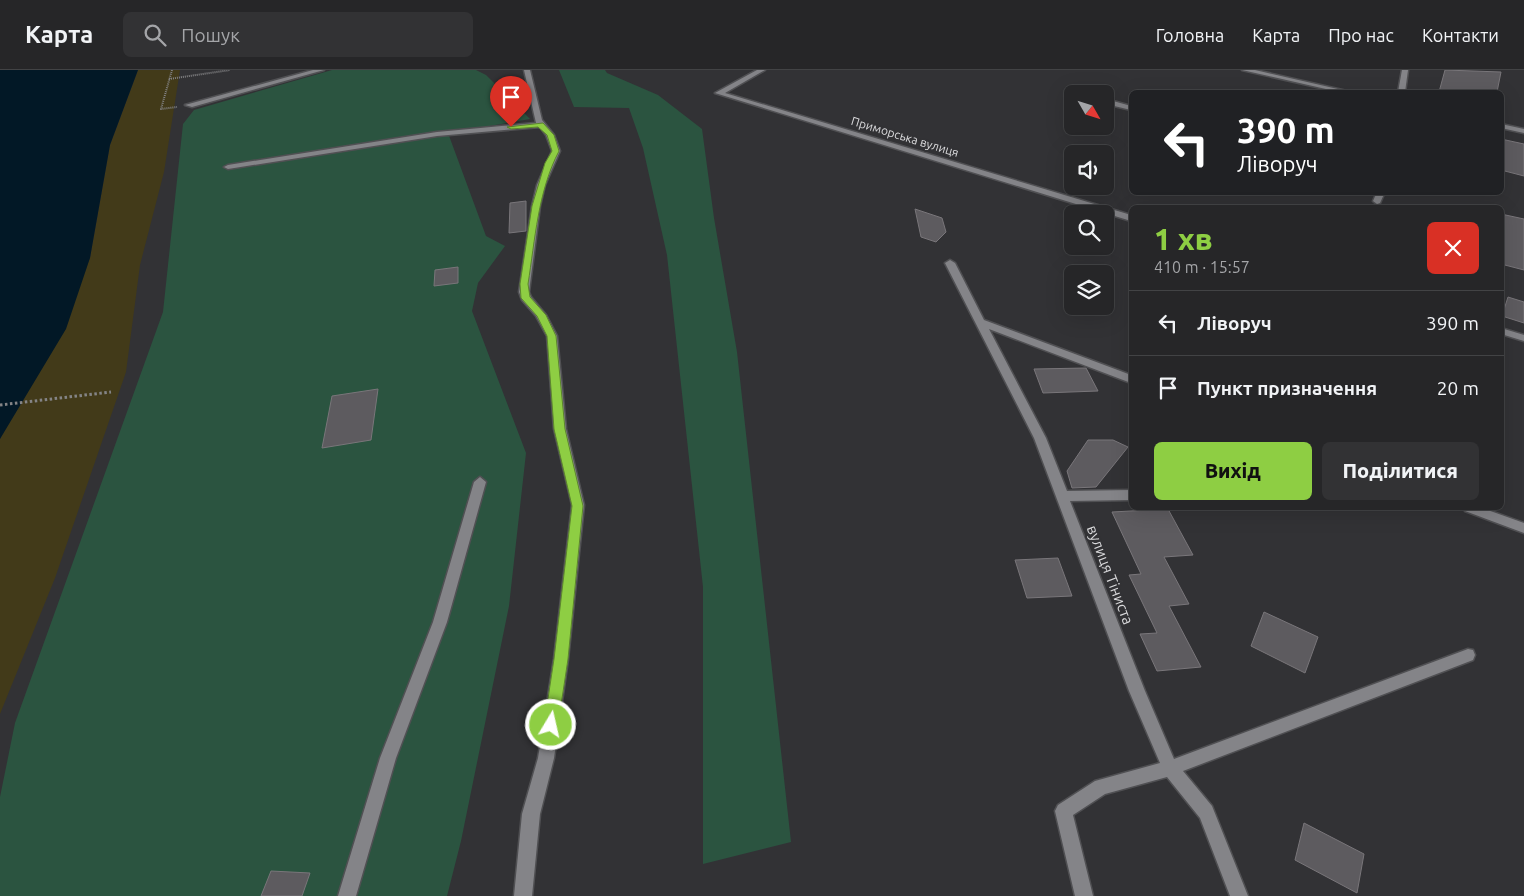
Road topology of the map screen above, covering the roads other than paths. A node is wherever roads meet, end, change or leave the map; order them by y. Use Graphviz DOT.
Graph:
graph roads {
  1 [pos="321,70"];
  2 [pos="527,70"];
  3 [pos="762,70"];
  4 [pos="1245,70"];
  5 [pos="1406,70"];
  6 [pos="1338,90"];
  7 [pos="1401,90"];
  8 [pos="1114,103"];
  9 [pos="189,106"];
  10 [pos="1129,107"];
  11 [pos="540,125"];
  12 [pos="1504,127"];
  13 [pos="1524,131"];
  14 [pos="228,166"];
  15 [pos="1129,217"];
  16 [pos="950,263"];
  17 [pos="981,322"];
  18 [pos="1504,332"];
  19 [pos="1524,338"];
  20 [pos="1129,378"];
  21 [pos="480,482"];
  22 [pos="1129,494"];
  23 [pos="1062,496"];
  24 [pos="1475,510"];
  25 [pos="1524,528"];
  26 [pos="1468,655"];
  27 [pos="1170,768"];
  28 [pos="347,896"];
  29 [pos="523,896"];
  30 [pos="1084,896"];
  31 [pos="1239,896"];
  1 -- 9 [label="street"];
  2 -- 11 [label="street"];
  3 -- 15 [label="street, Приморська вулиця"];
  4 -- 6 [label="street"];
  5 -- 7 [label="street"];
  8 -- 10 [label="street"];
  11 -- 14 [label="street"];
  11 -- 29 [label="street"];
  12 -- 13 [label="street"];
  16 -- 17 [label="street, вулиця Тіниста"];
  17 -- 20 [label="street"];
  17 -- 23 [label="street, вулиця Тіниста"];
  18 -- 19 [label="street"];
  21 -- 28 [label="street"];
  22 -- 23 [label="street"];
  23 -- 27 [label="street, вулиця Тіниста"];
  24 -- 25 [label="street"];
  26 -- 27 [label="street"];
  27 -- 30 [label="street"];
  27 -- 31 [label="street, вулиця Тіниста"];
}
